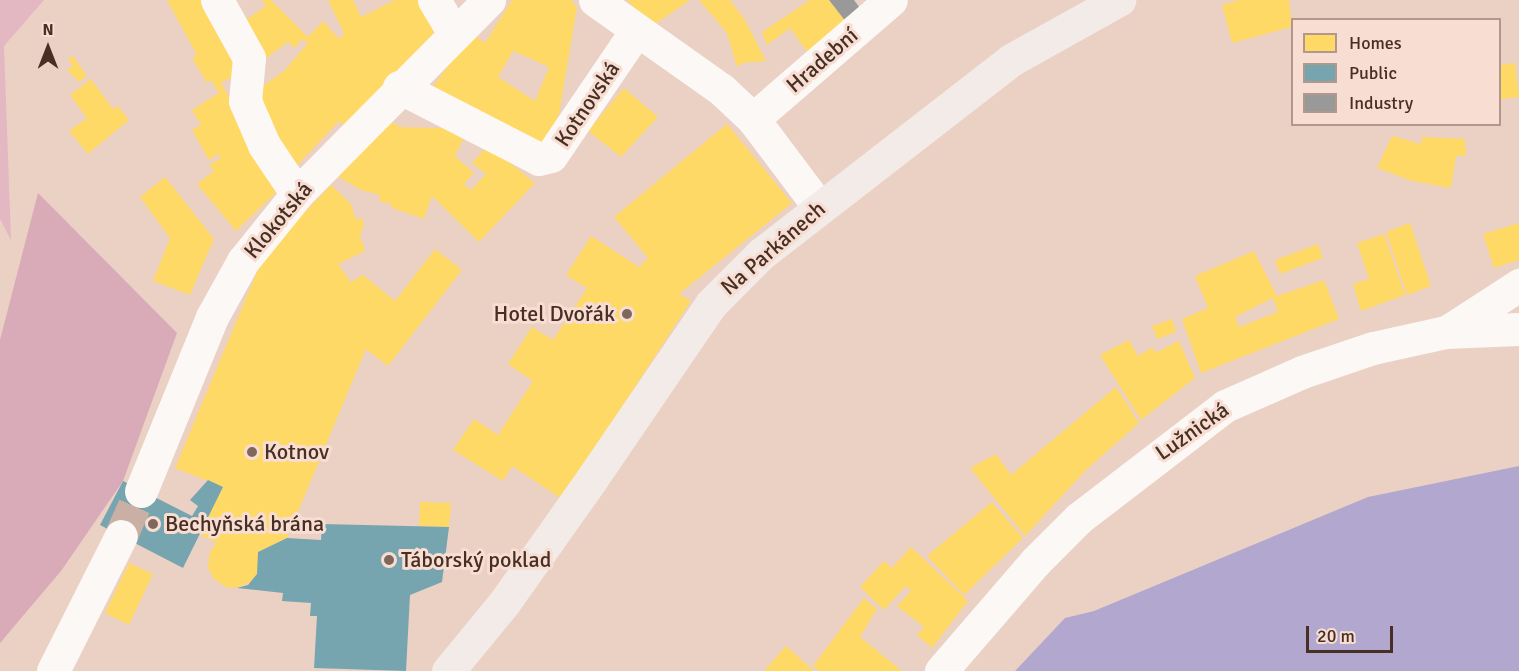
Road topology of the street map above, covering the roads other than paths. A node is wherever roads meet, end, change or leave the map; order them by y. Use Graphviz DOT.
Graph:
graph roads {
  1 [pos="217,0"];
  2 [pos="434,0"];
  3 [pos="489,0"];
  4 [pos="891,0"];
  5 [pos="1119,0"];
  6 [pos="599,1"];
  7 [pos="636,31"];
  8 [pos="454,33"];
  9 [pos="399,87"];
  10 [pos="753,119"];
  11 [pos="297,194"];
  12 [pos="819,207"];
  13 [pos="1519,285"];
  14 [pos="1519,329"];
  15 [pos="1446,332"];
  16 [pos="141,491"];
  17 [pos="121,536"];
  18 [pos="53,671"];
  19 [pos="448,671"];
  20 [pos="941,671"];
  1 -- 11 [label="street"];
  2 -- 8 [label="street"];
  3 -- 8 [label="street, Klokotská"];
  4 -- 10 [label="street, Hradební"];
  5 -- 12 [label="main road, Na Parkánech"];
  6 -- 7 [label="street"];
  7 -- 9 [label="street, Kotnovská"];
  7 -- 10 [label="street"];
  8 -- 9 [label="street, Klokotská"];
  9 -- 11 [label="street, Klokotská"];
  10 -- 12 [label="street"];
  11 -- 16 [label="street, Klokotská"];
  12 -- 19 [label="main road, Na Parkánech"];
  13 -- 15 [label="street"];
  14 -- 15 [label="street, Lužnická"];
  15 -- 20 [label="street, Lužnická"];
  17 -- 18 [label="street"];
}
